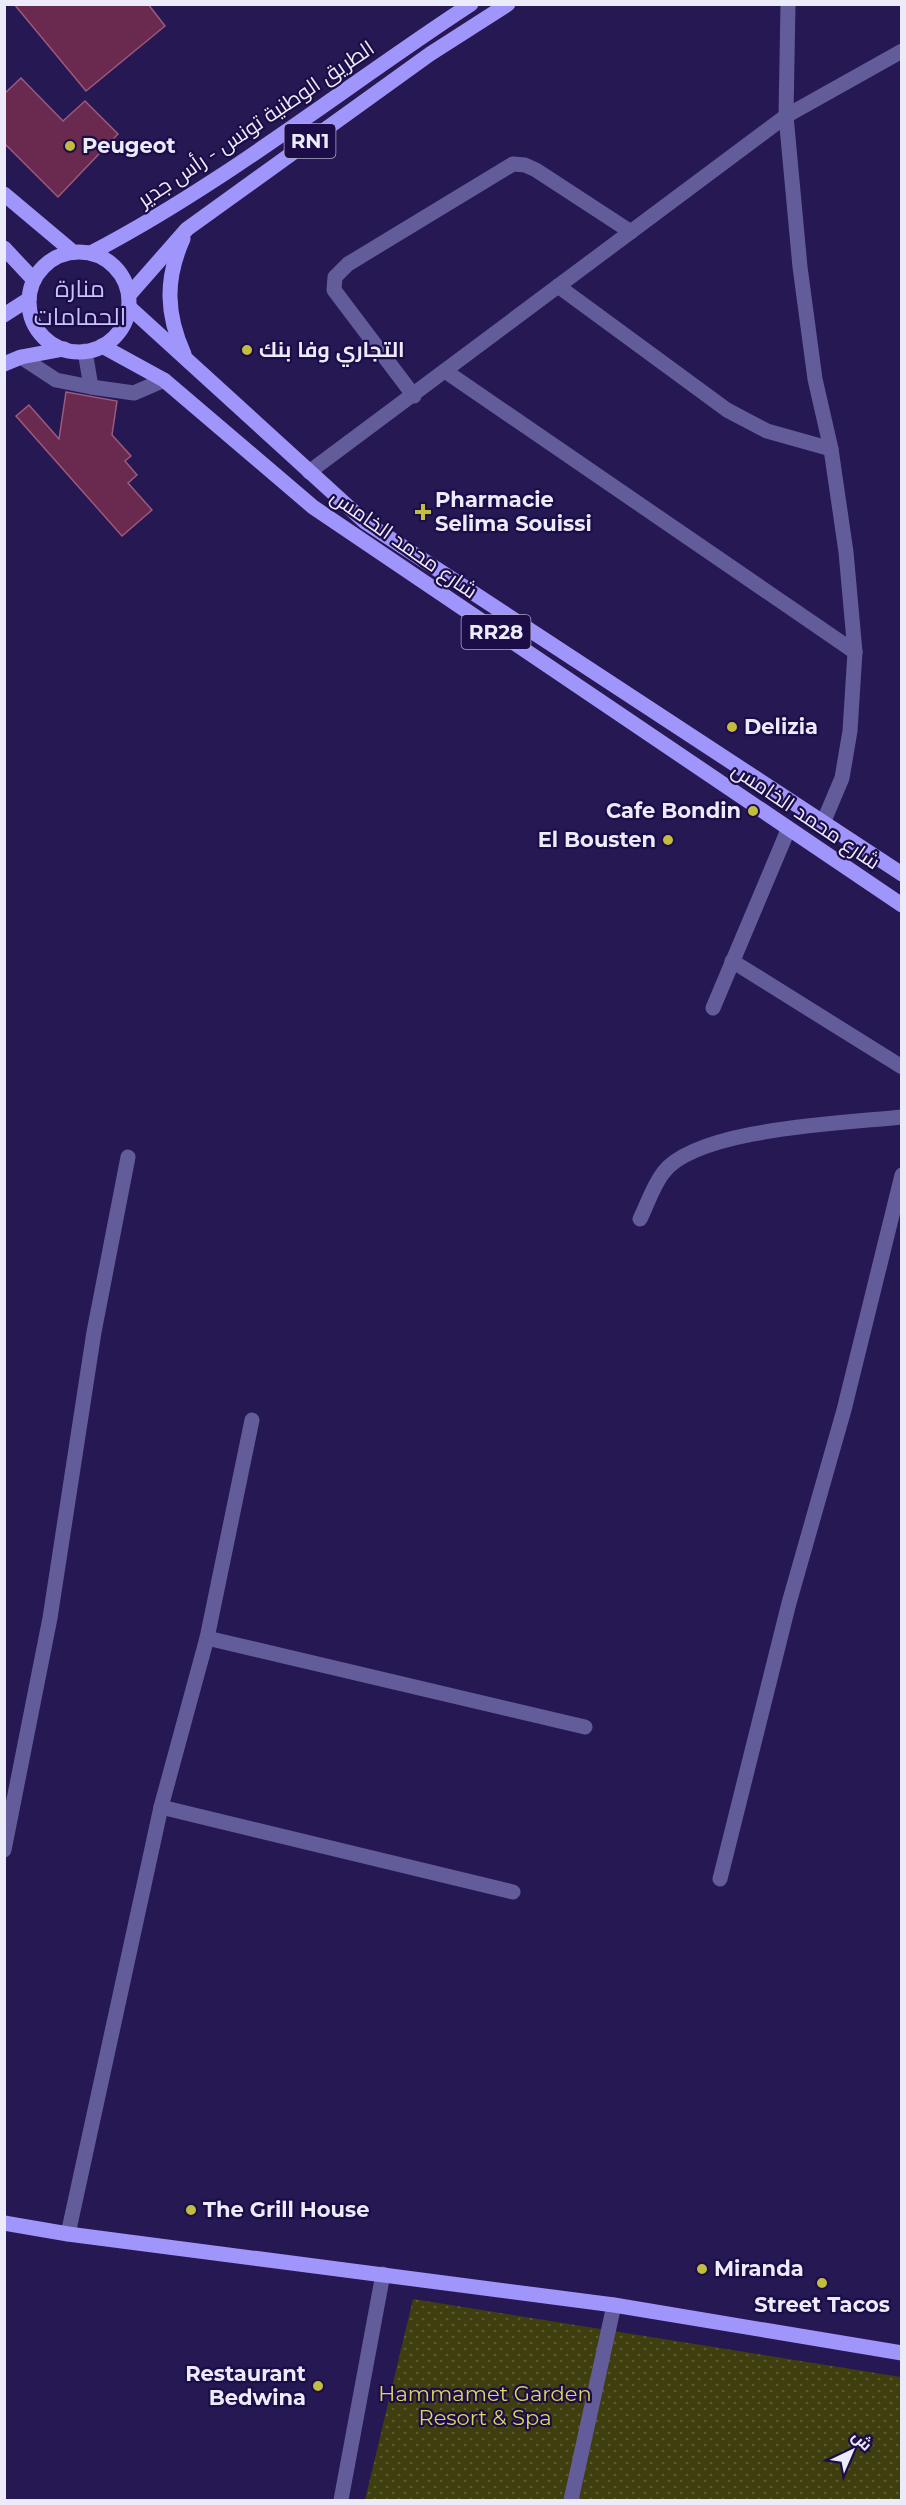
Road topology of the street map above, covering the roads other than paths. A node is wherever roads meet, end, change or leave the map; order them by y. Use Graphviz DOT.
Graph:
graph roads {
  1 [pos="471,4"];
  2 [pos="508,4"];
  3 [pos="788,4"];
  4 [pos="902,51"];
  5 [pos="786,116"];
  6 [pos="4,194"];
  7 [pos="188,230"];
  8 [pos="631,232"];
  9 [pos="4,248"];
  10 [pos="73,252"];
  11 [pos="91,253"];
  12 [pos="34,280"];
  13 [pos="558,286"];
  14 [pos="29,298"];
  15 [pos="129,301"];
  16 [pos="4,315"];
  17 [pos="102,346"];
  18 [pos="64,349"];
  19 [pos="85,351"];
  20 [pos="21,357"];
  21 [pos="188,362"];
  22 [pos="4,364"];
  23 [pos="445,371"];
  24 [pos="164,380"];
  25 [pos="91,387"];
  26 [pos="414,396"];
  27 [pos="831,448"];
  28 [pos="309,472"];
  29 [pos="855,652"];
  30 [pos="823,824"];
  31 [pos="788,830"];
  32 [pos="902,874"];
  33 [pos="902,904"];
  34 [pos="732,961"];
  35 [pos="713,1008"];
  36 [pos="902,1066"];
  37 [pos="902,1117"];
  38 [pos="128,1156"];
  39 [pos="902,1175"];
  40 [pos="640,1219"];
  41 [pos="252,1420"];
  42 [pos="207,1638"];
  43 [pos="585,1727"];
  44 [pos="161,1807"];
  45 [pos="4,1850"];
  46 [pos="720,1879"];
  47 [pos="513,1892"];
  48 [pos="4,2223"];
  49 [pos="68,2234"];
  50 [pos="383,2274"];
  51 [pos="614,2305"];
  52 [pos="902,2353"];
  53 [pos="341,2500"];
  54 [pos="571,2500"];
  1 -- 11 [label="main road, الطريق الوطنية تونس - رأس جدير / RN1"];
  2 -- 7 [label="main road, الطريق الوطنية تونس - رأس جدير / RN1"];
  3 -- 5 [label="street"];
  4 -- 5 [label="street"];
  5 -- 8 [label="street"];
  5 -- 27 [label="street"];
  6 -- 10 [label="main road"];
  7 -- 15 [label="main road, الطريق الوطنية تونس - رأس جدير / RN1"];
  7 -- 21 [label="main road"];
  8 -- 13 [label="street"];
  8 -- 26 [label="street"];
  9 -- 12 [label="main road"];
  10 -- 11 [label="main road"];
  10 -- 12 [label="main road"];
  11 -- 15 [label="main road"];
  12 -- 14 [label="main road"];
  13 -- 23 [label="street"];
  13 -- 27 [label="street"];
  14 -- 16 [label="main road"];
  14 -- 18 [label="main road, RN1"];
  15 -- 17 [label="main road, RN1"];
  15 -- 21 [label="main road, شارع محمد الخامس / RR28"];
  17 -- 19 [label="main road, RN1"];
  17 -- 24 [label="main road, شارع محمد الخامس / RR28"];
  18 -- 19 [label="main road, RN1"];
  18 -- 20 [label="main road, RN1"];
  19 -- 25 [label="street"];
  20 -- 22 [label="main road, RN1"];
  20 -- 25 [label="street"];
  21 -- 28 [label="main road, شارع محمد الخامس / RR28"];
  23 -- 26 [label="street"];
  23 -- 29 [label="street"];
  24 -- 25 [label="street"];
  24 -- 31 [label="main road, شارع محمد الخامس / RR28"];
  26 -- 28 [label="street"];
  27 -- 29 [label="street"];
  28 -- 30 [label="main road, شارع محمد الخامس / RR28"];
  29 -- 30 [label="street"];
  30 -- 32 [label="main road, شارع محمد الخامس / RR28"];
  31 -- 33 [label="main road, شارع محمد الخامس / RR28"];
  31 -- 34 [label="street"];
  34 -- 35 [label="street"];
  34 -- 36 [label="street"];
  37 -- 40 [label="street"];
  38 -- 45 [label="street"];
  39 -- 46 [label="street"];
  41 -- 42 [label="street"];
  42 -- 43 [label="street"];
  42 -- 44 [label="street"];
  44 -- 47 [label="street"];
  44 -- 49 [label="street"];
  48 -- 49 [label="main road"];
  49 -- 50 [label="main road"];
  50 -- 51 [label="main road"];
  50 -- 53 [label="street"];
  51 -- 52 [label="main road"];
  51 -- 54 [label="street"];
}
